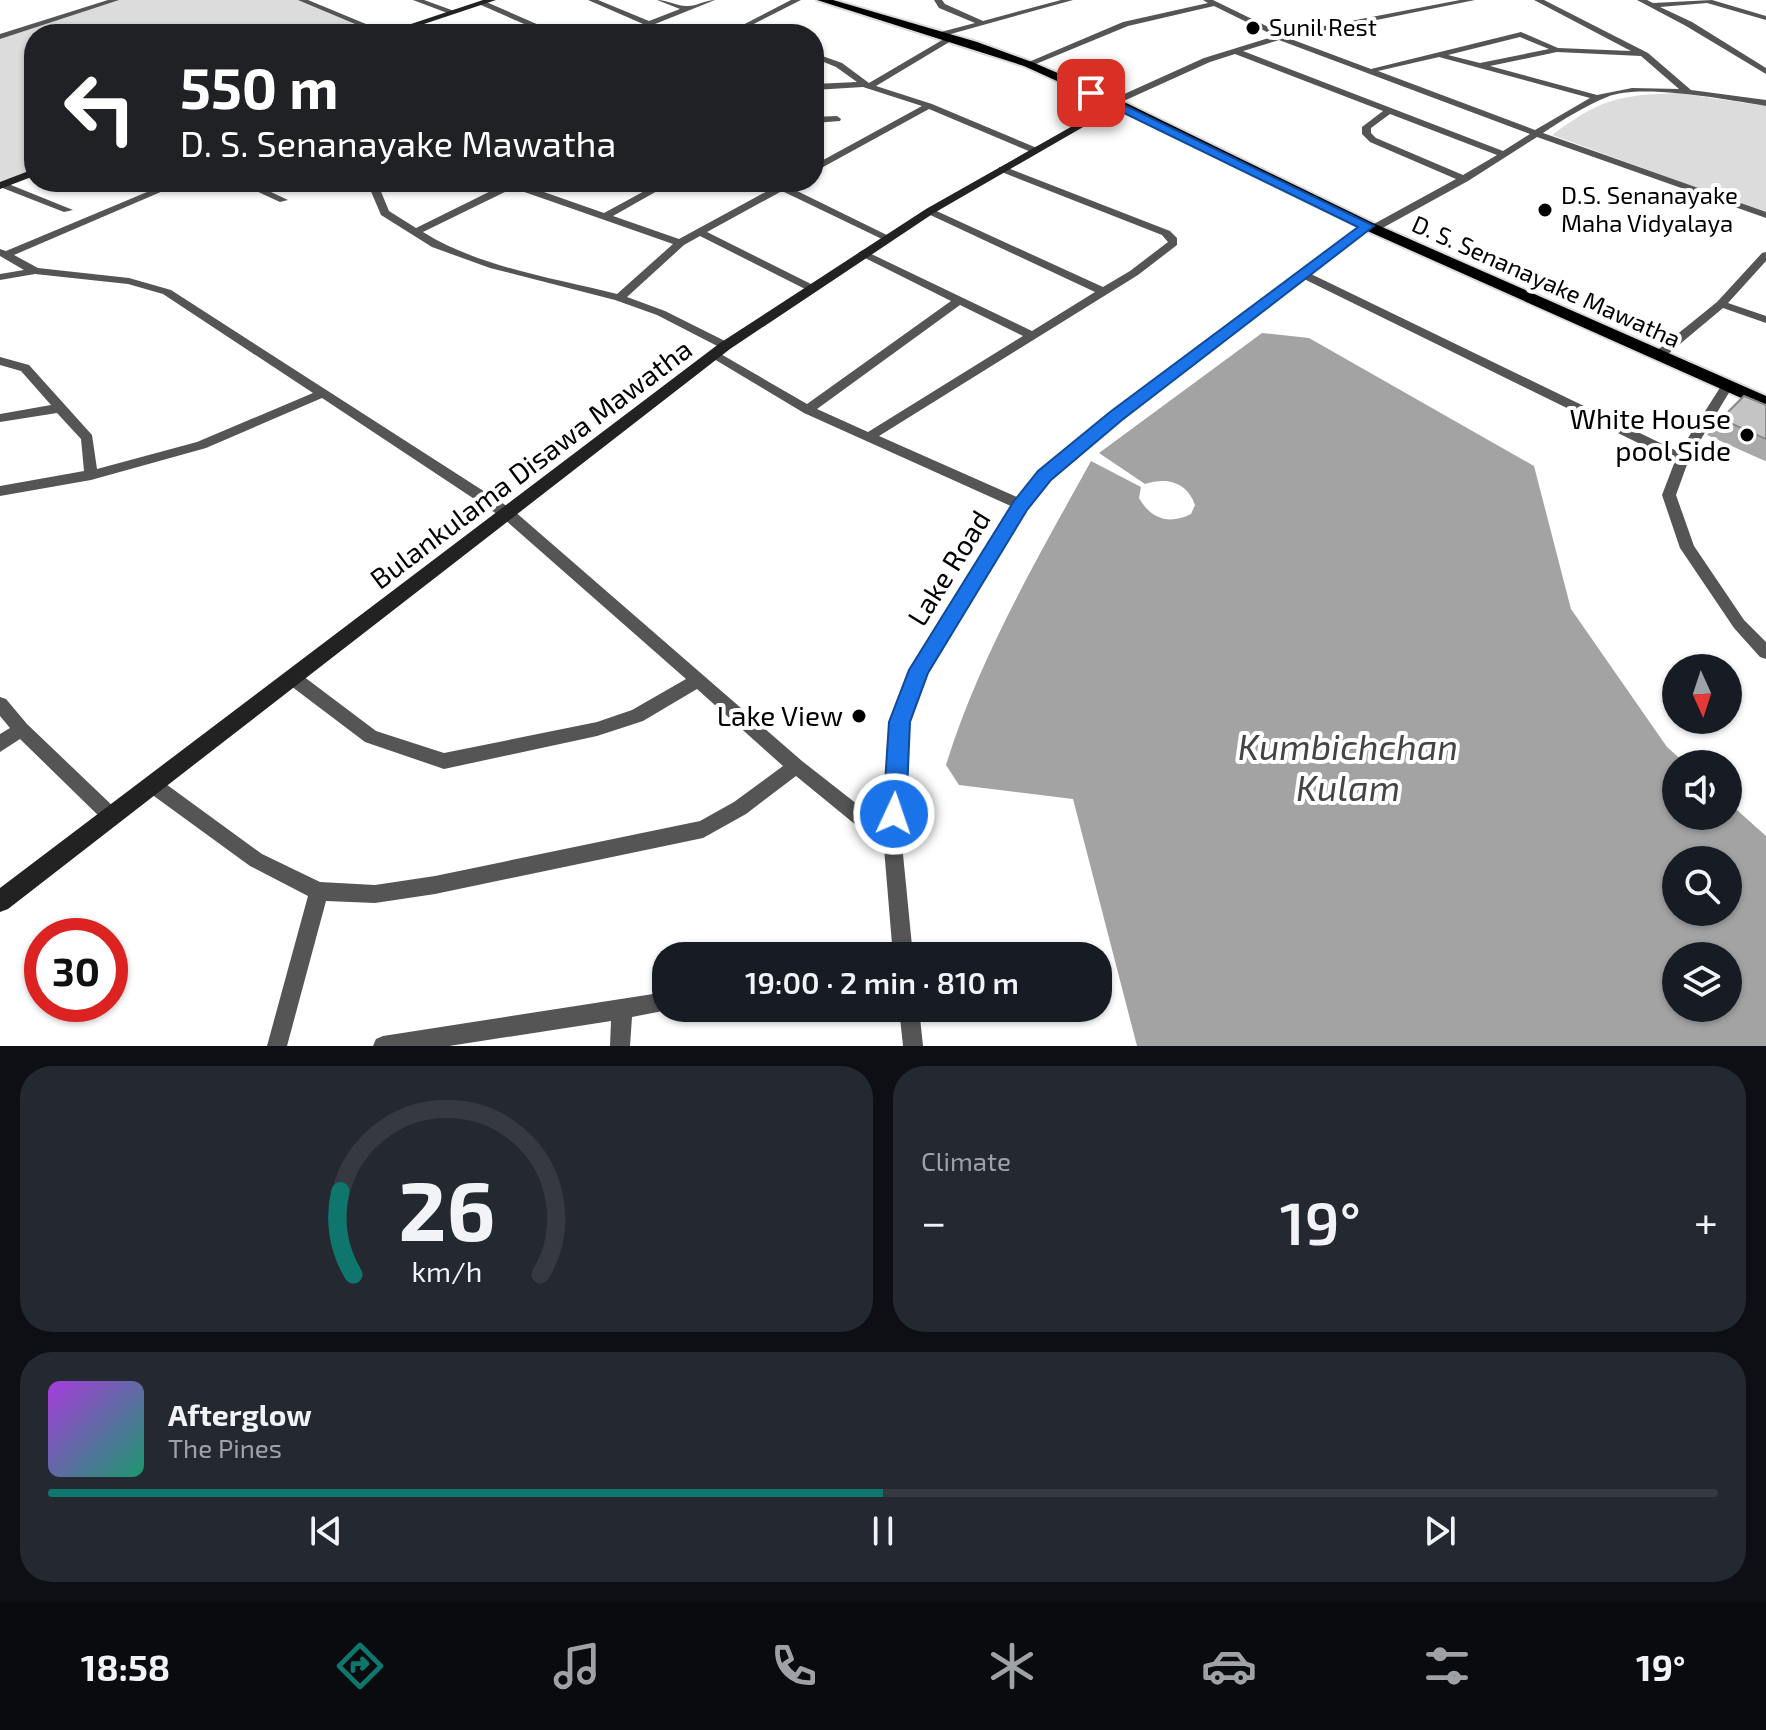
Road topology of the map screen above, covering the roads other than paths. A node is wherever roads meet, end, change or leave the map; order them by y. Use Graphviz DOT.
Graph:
graph roads {
  1 [pos="115,0"];
  2 [pos="302,0"];
  3 [pos="417,0"];
  4 [pos="661,0"];
  5 [pos="711,0"];
  6 [pos="797,0"];
  7 [pos="822,0"];
  8 [pos="938,0"];
  9 [pos="1069,0"];
  10 [pos="1471,0"];
  11 [pos="1538,0"];
  12 [pos="1641,0"];
  13 [pos="488,1"];
  14 [pos="597,1"];
  15 [pos="1210,2"];
  16 [pos="846,3"];
  17 [pos="1652,5"];
  18 [pos="687,9"];
  19 [pos="453,12"];
  20 [pos="1766,18"];
  21 [pos="40,24"];
  22 [pos="361,24"];
  23 [pos="416,24"];
  24 [pos="530,24"];
  25 [pos="648,24"];
  26 [pos="757,24"];
  27 [pos="983,24"];
  28 [pos="24,29"];
  29 [pos="1280,36"];
  30 [pos="0,37"];
  31 [pos="946,37"];
  32 [pos="1557,50"];
  33 [pos="1235,51"];
  34 [pos="1643,54"];
  35 [pos="1439,55"];
  36 [pos="1742,57"];
  37 [pos="1766,58"];
  38 [pos="824,59"];
  39 [pos="1028,64"];
  40 [pos="1479,66"];
  41 [pos="1373,70"];
  42 [pos="1766,72"];
  43 [pos="867,86"];
  44 [pos="824,87"];
  45 [pos="1688,92"];
  46 [pos="1600,98"];
  47 [pos="1116,103"];
  48 [pos="1766,103"];
  49 [pos="929,106"];
  50 [pos="1390,110"];
  51 [pos="837,119"];
  52 [pos="824,120"];
  53 [pos="1538,134"];
  54 [pos="1034,150"];
  55 [pos="1504,155"];
  56 [pos="824,164"];
  57 [pos="1002,169"];
  58 [pos="24,176"];
  59 [pos="1465,179"];
  60 [pos="1,185"];
  61 [pos="156,192"];
  62 [pos="265,192"];
  63 [pos="376,192"];
  64 [pos="496,192"];
  65 [pos="538,192"];
  66 [pos="650,192"];
  67 [pos="772,192"];
  68 [pos="802,192"];
  69 [pos="283,200"];
  70 [pos="68,210"];
  71 [pos="930,211"];
  72 [pos="1766,215"];
  73 [pos="604,217"];
  74 [pos="1370,227"];
  75 [pos="415,232"];
  76 [pos="699,232"];
  77 [pos="888,238"];
  78 [pos="680,243"];
  79 [pos="863,253"];
  80 [pos="3,254"];
  81 [pos="1766,255"];
  82 [pos="35,271"];
  83 [pos="1302,274"];
  84 [pos="0,277"];
  85 [pos="811,288"];
  86 [pos="1102,291"];
  87 [pos="619,298"];
  88 [pos="959,300"];
  89 [pos="1721,304"];
  90 [pos="1766,320"];
  91 [pos="1030,335"];
  92 [pos="720,351"];
  93 [pos="1658,356"];
  94 [pos="0,361"];
  95 [pos="1727,386"];
  96 [pos="321,394"];
  97 [pos="1766,403"];
  98 [pos="60,408"];
  99 [pos="808,410"];
  100 [pos="0,418"];
  101 [pos="867,438"];
  102 [pos="1682,459"];
  103 [pos="91,475"];
  104 [pos="0,491"];
  105 [pos="1021,505"];
  106 [pos="508,514"];
  107 [pos="1766,652"];
  108 [pos="293,678"];
  109 [pos="698,680"];
  110 [pos="0,704"];
  111 [pos="21,729"];
  112 [pos="0,744"];
  113 [pos="796,766"];
  114 [pos="153,785"];
  115 [pos="111,816"];
  116 [pos="893,844"];
  117 [pos="319,891"];
  118 [pos="0,901"];
  119 [pos="902,942"];
  120 [pos="652,1004"];
  121 [pos="622,1009"];
  122 [pos="910,1022"];
  123 [pos="277,1046"];
  124 [pos="383,1046"];
  125 [pos="620,1046"];
  126 [pos="913,1046"];
  1 -- 21 [label="street"];
  2 -- 22 [label="street"];
  3 -- 19 [label="street"];
  4 -- 18 [label="street"];
  5 -- 18 [label="street"];
  6 -- 26 [label="street"];
  7 -- 16 [label="main road, D. S. Senanayake Mawatha"];
  8 -- 27 [label="street"];
  9 -- 27 [label="street"];
  10 -- 29 [label="street"];
  11 -- 34 [label="street"];
  12 -- 17 [label="street"];
  13 -- 19 [label="main road"];
  13 -- 24 [label="street"];
  14 -- 25 [label="street"];
  15 -- 29 [label="street"];
  15 -- 39 [label="street"];
  16 -- 31 [label="main road, D. S. Senanayake Mawatha"];
  17 -- 20 [label="street"];
  17 -- 36 [label="street"];
  18 -- 25 [label="street"];
  19 -- 23 [label="main road"];
  27 -- 31 [label="street"];
  28 -- 30 [label="street"];
  29 -- 33 [label="street"];
  29 -- 41 [label="street"];
  31 -- 39 [label="main road, D. S. Senanayake Mawatha"];
  31 -- 43 [label="street"];
  32 -- 34 [label="street"];
  32 -- 35 [label="street"];
  32 -- 40 [label="street"];
  33 -- 47 [label="street"];
  33 -- 50 [label="street"];
  34 -- 45 [label="street"];
  35 -- 40 [label="street"];
  35 -- 41 [label="street"];
  36 -- 37 [label="street"];
  36 -- 42 [label="street"];
  38 -- 43 [label="street"];
  39 -- 47 [label="main road, D. S. Senanayake Mawatha"];
  40 -- 46 [label="street"];
  41 -- 53 [label="street"];
  43 -- 44 [label="street"];
  43 -- 49 [label="street"];
  45 -- 46 [label="street"];
  45 -- 48 [label="street"];
  46 -- 53 [label="street, Lake Road"];
  47 -- 54 [label="main road, Bulankulama Disawa Mawatha"];
  47 -- 74 [label="main road, D. S. Senanayake Mawatha"];
  49 -- 54 [label="street"];
  49 -- 56 [label="street"];
  50 -- 55 [label="street"];
  50 -- 59 [label="street"];
  51 -- 52 [label="street"];
  53 -- 55 [label="street, Lake Road"];
  53 -- 72 [label="street"];
  54 -- 57 [label="main road, Bulankulama Disawa Mawatha"];
  55 -- 59 [label="street, Lake Road"];
  57 -- 71 [label="main road, Bulankulama Disawa Mawatha"];
  57 -- 86 [label="street"];
  58 -- 60 [label="main road"];
  59 -- 74 [label="street, Lake Road"];
  60 -- 70 [label="street"];
  61 -- 80 [label="street"];
  62 -- 69 [label="street"];
  63 -- 75 [label="street"];
  64 -- 75 [label="street"];
  65 -- 73 [label="street"];
  66 -- 73 [label="street"];
  67 -- 76 [label="street"];
  68 -- 77 [label="street"];
  71 -- 77 [label="main road, Bulankulama Disawa Mawatha"];
  71 -- 86 [label="street"];
  73 -- 78 [label="street"];
  74 -- 83 [label="street, Lake Road"];
  74 -- 93 [label="main road, D. S. Senanayake Mawatha"];
  75 -- 87 [label="street"];
  76 -- 78 [label="street"];
  76 -- 85 [label="street"];
  77 -- 79 [label="main road, Bulankulama Disawa Mawatha"];
  78 -- 87 [label="street"];
  79 -- 85 [label="main road, Bulankulama Disawa Mawatha"];
  79 -- 88 [label="street"];
  80 -- 82 [label="street"];
  81 -- 89 [label="street"];
  82 -- 84 [label="street"];
  82 -- 96 [label="street"];
  83 -- 102 [label="street"];
  83 -- 105 [label="street, Lake Road"];
  85 -- 92 [label="main road, Bulankulama Disawa Mawatha"];
  86 -- 91 [label="street"];
  87 -- 92 [label="street"];
  88 -- 91 [label="street"];
  88 -- 99 [label="street"];
  89 -- 90 [label="street"];
  89 -- 93 [label="street"];
  91 -- 101 [label="street"];
  92 -- 99 [label="street"];
  92 -- 106 [label="main road, Bulankulama Disawa Mawatha"];
  93 -- 95 [label="main road, D. S. Senanayake Mawatha"];
  94 -- 98 [label="street"];
  95 -- 97 [label="main road, D. S. Senanayake Mawatha"];
  95 -- 102 [label="street"];
  96 -- 103 [label="street"];
  96 -- 106 [label="street"];
  98 -- 100 [label="street"];
  98 -- 103 [label="street"];
  99 -- 101 [label="street"];
  101 -- 105 [label="street"];
  102 -- 107 [label="street"];
  103 -- 104 [label="street"];
  105 -- 116 [label="street, Lake Road"];
  106 -- 108 [label="main road, Bulankulama Disawa Mawatha"];
  106 -- 109 [label="street"];
  108 -- 109 [label="street"];
  108 -- 114 [label="main road, Bulankulama Disawa Mawatha"];
  109 -- 113 [label="street"];
  110 -- 111 [label="street"];
  111 -- 112 [label="street"];
  111 -- 115 [label="street"];
  113 -- 116 [label="street"];
  113 -- 117 [label="street"];
  114 -- 115 [label="main road, Bulankulama Disawa Mawatha"];
  114 -- 117 [label="street"];
  115 -- 118 [label="main road, Bulankulama Disawa Mawatha"];
  116 -- 119 [label="street, Lake Road"];
  117 -- 123 [label="street"];
  120 -- 121 [label="street"];
  121 -- 124 [label="street"];
  121 -- 125 [label="street"];
  122 -- 126 [label="street"];
}
